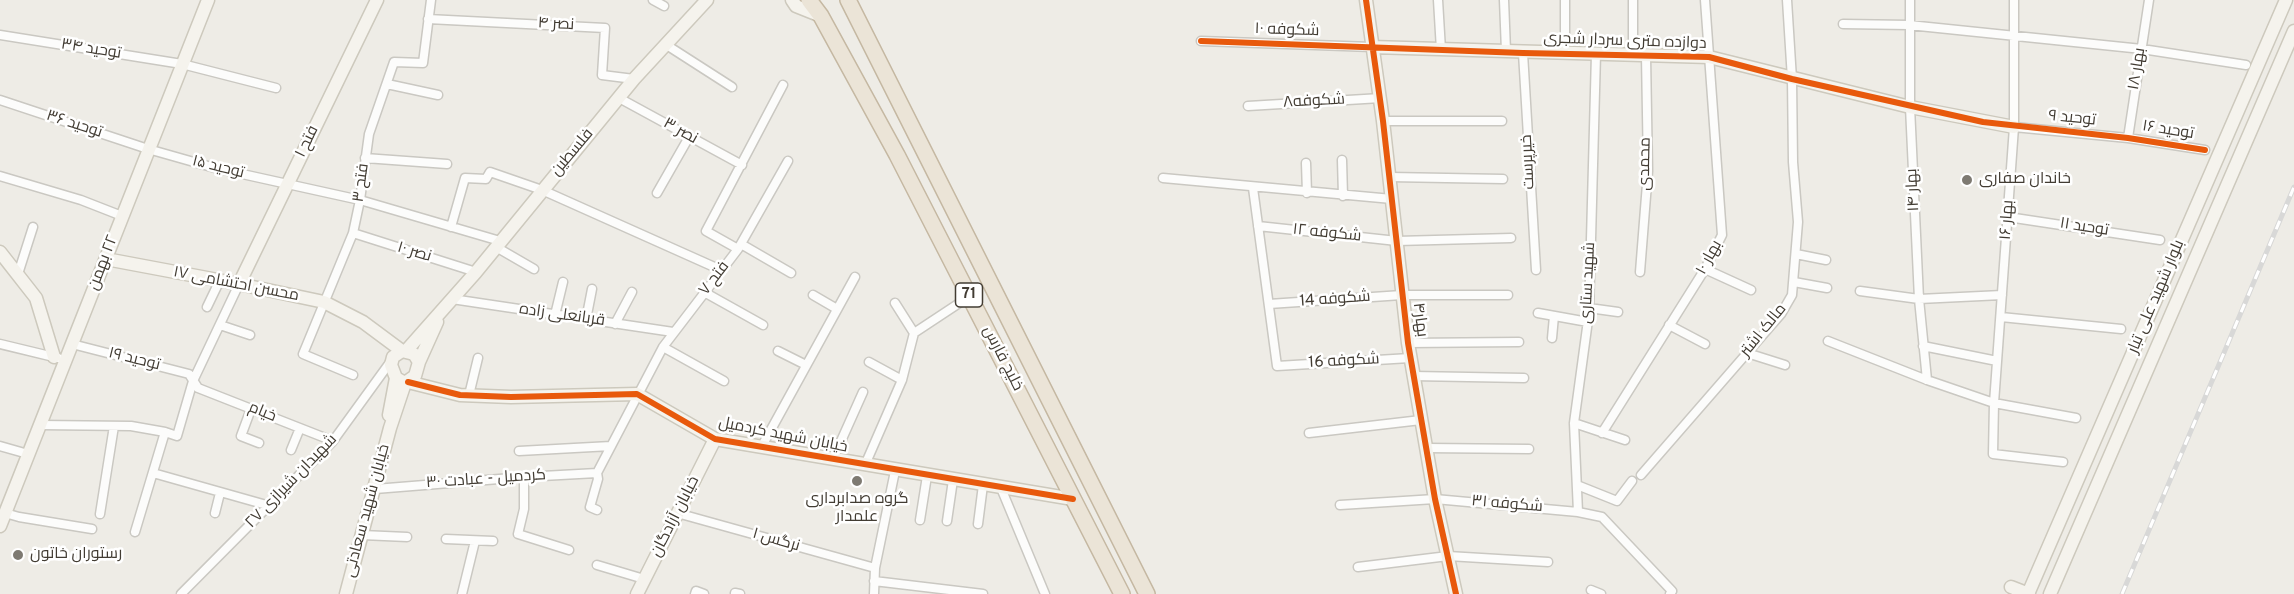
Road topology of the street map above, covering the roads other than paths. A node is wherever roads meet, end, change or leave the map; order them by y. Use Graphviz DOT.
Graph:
graph roads {
  1 [pos="208,0"];
  2 [pos="377,0"];
  3 [pos="431,0"];
  4 [pos="653,0"];
  5 [pos="707,0"];
  6 [pos="792,0"];
  7 [pos="811,0"];
  8 [pos="848,0"];
  9 [pos="1366,0"];
  10 [pos="1438,0"];
  11 [pos="1504,0"];
  12 [pos="1565,0"];
  13 [pos="1633,0"];
  14 [pos="1705,0"];
  15 [pos="1787,0"];
  16 [pos="1910,0"];
  17 [pos="2014,0"];
  18 [pos="2150,0"];
  19 [pos="2286,0"];
  20 [pos="664,6"];
  21 [pos="821,16"];
  22 [pos="428,19"];
  23 [pos="1844,24"];
  24 [pos="1909,25"];
  25 [pos="2294,31"];
  26 [pos="0,35"];
  27 [pos="2013,36"];
  28 [pos="1201,41"];
  29 [pos="665,44"];
  30 [pos="1372,48"];
  31 [pos="2142,49"];
  32 [pos="1441,50"];
  33 [pos="1506,51"];
  34 [pos="1523,53"];
  35 [pos="1565,53"];
  36 [pos="1596,54"];
  37 [pos="1633,55"];
  38 [pos="1646,56"];
  39 [pos="1709,57"];
  40 [pos="182,64"];
  41 [pos="2246,64"];
  42 [pos="634,79"];
  43 [pos="1792,79"];
  44 [pos="387,84"];
  45 [pos="783,85"];
  46 [pos="732,87"];
  47 [pos="276,88"];
  48 [pos="438,95"];
  49 [pos="620,98"];
  50 [pos="1380,98"];
  51 [pos="0,100"];
  52 [pos="1248,106"];
  53 [pos="1910,107"];
  54 [pos="1383,121"];
  55 [pos="1502,121"];
  56 [pos="2014,127"];
  57 [pos="689,136"];
  58 [pos="2128,138"];
  59 [pos="148,149"];
  60 [pos="2205,150"];
  61 [pos="365,158"];
  62 [pos="1342,160"];
  63 [pos="788,161"];
  64 [pos="1306,163"];
  65 [pos="447,164"];
  66 [pos="742,165"];
  67 [pos="0,176"];
  68 [pos="1390,177"];
  69 [pos="1163,178"];
  70 [pos="1503,180"];
  71 [pos="287,184"];
  72 [pos="1254,188"];
  73 [pos="542,190"];
  74 [pos="657,193"];
  75 [pos="1307,193"];
  76 [pos="1344,196"];
  77 [pos="1392,199"];
  78 [pos="360,200"];
  79 [pos="122,216"];
  80 [pos="2008,217"];
  81 [pos="1258,226"];
  82 [pos="33,227"];
  83 [pos="451,227"];
  84 [pos="353,233"];
  85 [pos="1511,238"];
  86 [pos="2160,240"];
  87 [pos="1397,241"];
  88 [pos="498,244"];
  89 [pos="739,247"];
  90 [pos="0,252"];
  91 [pos="1797,254"];
  92 [pos="106,260"];
  93 [pos="1826,260"];
  94 [pos="534,269"];
  95 [pos="1705,269"];
  96 [pos="721,270"];
  97 [pos="1536,270"];
  98 [pos="476,272"];
  99 [pos="1640,272"];
  100 [pos="790,273"];
  101 [pos="18,274"];
  102 [pos="855,277"];
  103 [pos="220,280"];
  104 [pos="563,282"];
  105 [pos="1794,282"];
  106 [pos="239,284"];
  107 [pos="1827,288"];
  108 [pos="592,290"];
  109 [pos="1751,290"];
  110 [pos="1860,291"];
  111 [pos="632,292"];
  112 [pos="704,292"];
  113 [pos="813,295"];
  114 [pos="1402,295"];
  115 [pos="1508,295"];
  116 [pos="970,296"];
  117 [pos="2002,296"];
  118 [pos="452,299"];
  119 [pos="1919,299"];
  120 [pos="324,302"];
  121 [pos="895,303"];
  122 [pos="1269,304"];
  123 [pos="207,307"];
  124 [pos="1589,308"];
  125 [pos="837,309"];
  126 [pos="443,310"];
  127 [pos="1618,312"];
  128 [pos="1538,313"];
  129 [pos="555,315"];
  130 [pos="1554,316"];
  131 [pos="2001,317"];
  132 [pos="586,320"];
  133 [pos="363,321"];
  134 [pos="1588,322"];
  135 [pos="615,324"];
  136 [pos="763,325"];
  137 [pos="1669,325"];
  138 [pos="220,326"];
  139 [pos="2121,329"];
  140 [pos="673,332"];
  141 [pos="914,333"];
  142 [pos="250,335"];
  143 [pos="1552,338"];
  144 [pos="1828,341"];
  145 [pos="1519,342"];
  146 [pos="0,344"];
  147 [pos="72,344"];
  148 [pos="1408,344"];
  149 [pos="1705,344"];
  150 [pos="1923,346"];
  151 [pos="663,347"];
  152 [pos="404,351"];
  153 [pos="778,351"];
  154 [pos="1747,353"];
  155 [pos="478,357"];
  156 [pos="1410,358"];
  157 [pos="59,359"];
  158 [pos="392,361"];
  159 [pos="1997,361"];
  160 [pos="869,362"];
  161 [pos="419,365"];
  162 [pos="1785,365"];
  163 [pos="806,366"];
  164 [pos="353,375"];
  165 [pos="1413,376"];
  166 [pos="1524,378"];
  167 [pos="902,380"];
  168 [pos="1927,380"];
  169 [pos="193,381"];
  170 [pos="403,381"];
  171 [pos="724,381"];
  172 [pos="863,392"];
  173 [pos="638,394"];
  174 [pos="464,395"];
  175 [pos="1994,403"];
  176 [pos="251,409"];
  177 [pos="2076,418"];
  178 [pos="1421,420"];
  179 [pos="1574,423"];
  180 [pos="40,425"];
  181 [pos="114,426"];
  182 [pos="300,428"];
  183 [pos="165,432"];
  184 [pos="1602,433"];
  185 [pos="1309,434"];
  186 [pos="715,439"];
  187 [pos="1625,440"];
  188 [pos="333,441"];
  189 [pos="259,443"];
  190 [pos="0,446"];
  191 [pos="611,446"];
  192 [pos="762,446"];
  193 [pos="1427,448"];
  194 [pos="1529,449"];
  195 [pos="291,450"];
  196 [pos="519,451"];
  197 [pos="28,454"];
  198 [pos="832,459"];
  199 [pos="2062,462"];
  200 [pos="864,465"];
  201 [pos="895,471"];
  202 [pos="153,473"];
  203 [pos="597,473"];
  204 [pos="1641,475"];
  205 [pos="927,476"];
  206 [pos="524,477"];
  207 [pos="953,480"];
  208 [pos="1632,481"];
  209 [pos="983,485"];
  210 [pos="1577,485"];
  211 [pos="1001,488"];
  212 [pos="375,489"];
  213 [pos="220,493"];
  214 [pos="1073,499"];
  215 [pos="1435,499"];
  216 [pos="1340,505"];
  217 [pos="270,506"];
  218 [pos="593,508"];
  219 [pos="1578,512"];
  220 [pos="5,513"];
  221 [pos="215,513"];
  222 [pos="677,513"];
  223 [pos="100,514"];
  224 [pos="920,520"];
  225 [pos="947,521"];
  226 [pos="978,524"];
  227 [pos="0,526"];
  228 [pos="92,528"];
  229 [pos="135,532"];
  230 [pos="362,535"];
  231 [pos="407,537"];
  232 [pos="446,539"];
  233 [pos="475,541"];
  234 [pos="493,542"];
  235 [pos="569,550"];
  236 [pos="1448,556"];
  237 [pos="1548,562"];
  238 [pos="597,566"];
  239 [pos="1358,567"];
  240 [pos="875,568"];
  241 [pos="644,579"];
  242 [pos="874,581"];
  243 [pos="2011,587"];
  244 [pos="1592,590"];
  245 [pos="1671,592"];
  246 [pos="181,594"];
  247 [pos="347,594"];
  248 [pos="462,594"];
  249 [pos="637,594"];
  250 [pos="695,594"];
  251 [pos="704,594"];
  252 [pos="874,594"];
  253 [pos="983,594"];
  254 [pos="1045,594"];
  255 [pos="1122,594"];
  256 [pos="1147,594"];
  257 [pos="1456,594"];
  258 [pos="1601,594"];
  259 [pos="2029,594"];
  260 [pos="2050,594"];
  1 -- 40 [label="street, ٢٢ بهمن"];
  2 -- 71 [label="street, فتح ۱"];
  3 -- 22 [label="street"];
  4 -- 20 [label="street"];
  5 -- 29 [label="street, فلسطین"];
  6 -- 21 [label="street"];
  7 -- 21 [label="highway, خلیج فارس / 71"];
  8 -- 256 [label="highway, خلیج فارس / 71"];
  9 -- 30 [label="street, بهار۴"];
  10 -- 32 [label="street"];
  11 -- 33 [label="street"];
  12 -- 35 [label="street"];
  13 -- 37 [label="street"];
  14 -- 39 [label="street, بهار ۱۰"];
  15 -- 43 [label="street, مالک اشتر"];
  16 -- 24 [label="street, بهار ۱۴"];
  17 -- 27 [label="street, بهار ۱۶"];
  18 -- 31 [label="street, بهار ۱۸"];
  19 -- 259 [label="street, بلوار شهید علی تبار"];
  21 -- 116 [label="highway, خلیج فارس / 71"];
  22 -- 42 [label="street, نصر ۴"];
  22 -- 44 [label="street, فتح ۳"];
  23 -- 24 [label="street"];
  24 -- 27 [label="street"];
  24 -- 53 [label="street, بهار ۱۴"];
  25 -- 260 [label="street, بلوار شهید علی تبار"];
  26 -- 40 [label="street, توحید ۳۴"];
  27 -- 31 [label="street"];
  27 -- 56 [label="street, بهار ۱۶"];
  28 -- 30 [label="street, شکوفه ۱۰"];
  29 -- 42 [label="street, فلسطین"];
  29 -- 46 [label="street"];
  30 -- 32 [label="street, دوازده متری سردار شجری"];
  30 -- 50 [label="street, بهار۴"];
  31 -- 41 [label="street"];
  31 -- 58 [label="street, بهار ۱۸"];
  32 -- 33 [label="street, دوازده متری سردار شجری"];
  33 -- 34 [label="street, دوازده متری سردار شجری"];
  34 -- 35 [label="street, دوازده متری سردار شجری"];
  34 -- 97 [label="street, خیرپرست"];
  35 -- 36 [label="street, دوازده متری سردار شجری"];
  36 -- 37 [label="street, دوازده متری سردار شجری"];
  36 -- 124 [label="street, شهید ستاری"];
  37 -- 38 [label="street, دوازده متری سردار شجری"];
  38 -- 39 [label="street, دوازده متری سردار شجری"];
  38 -- 99 [label="street, محمدی"];
  39 -- 43 [label="street, دوازده متری سردار شجری"];
  39 -- 95 [label="street, بهار ۱۰"];
  40 -- 47 [label="street, توحید ۳۴"];
  40 -- 59 [label="street, ٢٢ بهمن"];
  42 -- 49 [label="street, فلسطین"];
  43 -- 53 [label="street, دوازده متری سردار شجری"];
  43 -- 91 [label="street, مالک اشتر"];
  44 -- 48 [label="street"];
  44 -- 61 [label="street, فتح ۳"];
  45 -- 66 [label="street"];
  49 -- 57 [label="street, نصر ۳"];
  49 -- 73 [label="street, فلسطین"];
  50 -- 52 [label="street, شکوفه۸"];
  50 -- 54 [label="street, بهار۴"];
  51 -- 59 [label="street, توحید ۳۶"];
  53 -- 56 [label="street, دوازده متری سردار شجری"];
  53 -- 119 [label="street, بهار ۱۴"];
  54 -- 55 [label="street"];
  54 -- 68 [label="street, بهار۴"];
  56 -- 58 [label="street, توحید ۹"];
  56 -- 80 [label="street, بهار ۱۶"];
  57 -- 66 [label="street, نصر ۳"];
  57 -- 74 [label="street"];
  58 -- 60 [label="street, توحید ۱۶"];
  59 -- 71 [label="street, توحید ۱۵"];
  59 -- 79 [label="street, ٢٢ بهمن"];
  61 -- 65 [label="street"];
  61 -- 78 [label="street, فتح ۳"];
  62 -- 76 [label="street"];
  63 -- 89 [label="street, فتح ۷"];
  64 -- 75 [label="street"];
  66 -- 89 [label="street"];
  67 -- 79 [label="street"];
  68 -- 70 [label="street"];
  68 -- 77 [label="street, بهار۴"];
  69 -- 72 [label="street"];
  71 -- 78 [label="street, توحید ۱۵"];
  71 -- 106 [label="street, فتح ۱"];
  72 -- 75 [label="street"];
  72 -- 81 [label="street"];
  73 -- 83 [label="street"];
  73 -- 88 [label="street, فلسطین"];
  73 -- 96 [label="street"];
  75 -- 76 [label="street"];
  76 -- 77 [label="street"];
  77 -- 87 [label="street, بهار۴"];
  78 -- 83 [label="street, توحید ۱۵"];
  78 -- 84 [label="street, فتح ۳"];
  79 -- 92 [label="street, ٢٢ بهمن"];
  80 -- 86 [label="street, توحید ۱۱"];
  80 -- 117 [label="street, بهار ۱۶"];
  81 -- 87 [label="street, شکوفه ۱۲"];
  81 -- 122 [label="street"];
  82 -- 101 [label="street"];
  83 -- 88 [label="street, توحید ۱۵"];
  84 -- 98 [label="street, نصر ۱۰"];
  84 -- 120 [label="street, فتح ۳"];
  85 -- 87 [label="street, شکوفه ۱۲"];
  87 -- 114 [label="street, بهار۴"];
  88 -- 94 [label="street, توحید ۱۵"];
  88 -- 98 [label="street, فلسطین"];
  89 -- 96 [label="street, فتح ۷"];
  89 -- 100 [label="street"];
  90 -- 101 [label="street"];
  91 -- 93 [label="street"];
  91 -- 105 [label="street, مالک اشتر"];
  92 -- 103 [label="street, محسن احتشامی ۱۷"];
  92 -- 147 [label="street, ٢٢ بهمن"];
  95 -- 109 [label="street"];
  95 -- 137 [label="street, بهار ۱۰"];
  96 -- 112 [label="street, فتح ۷"];
  98 -- 118 [label="street, فلسطین"];
  101 -- 157 [label="street"];
  102 -- 125 [label="street"];
  103 -- 106 [label="street, محسن احتشامی ۱۷"];
  103 -- 123 [label="street"];
  104 -- 129 [label="street"];
  105 -- 107 [label="street"];
  105 -- 154 [label="street, مالک اشتر"];
  106 -- 120 [label="street, محسن احتشامی ۱۷"];
  106 -- 138 [label="street"];
  108 -- 132 [label="street"];
  110 -- 119 [label="street"];
  111 -- 135 [label="street"];
  112 -- 136 [label="street"];
  112 -- 140 [label="street, فتح ۷"];
  113 -- 125 [label="street"];
  114 -- 115 [label="street, شکوفه 14"];
  114 -- 122 [label="street, شکوفه 14"];
  114 -- 148 [label="street, بهار۴"];
  116 -- 141 [label="street"];
  116 -- 214 [label="highway, خلیج فارس / 71"];
  117 -- 119 [label="street"];
  117 -- 131 [label="street, بهار ۱۶"];
  118 -- 126 [label="street, فلسطین"];
  118 -- 129 [label="street, قربانعلی زاده"];
  119 -- 150 [label="street, بهار ۱۴"];
  120 -- 133 [label="street, محسن احتشامی ۱۷"];
  120 -- 164 [label="street, فتح ۳"];
  121 -- 141 [label="street"];
  122 -- 156 [label="street, شکوفه 16"];
  124 -- 127 [label="street"];
  124 -- 134 [label="street, شهید ستاری"];
  125 -- 163 [label="street"];
  126 -- 152 [label="street"];
  126 -- 161 [label="street"];
  128 -- 130 [label="street"];
  129 -- 132 [label="street, قربانعلی زاده"];
  130 -- 134 [label="street"];
  130 -- 143 [label="street"];
  131 -- 139 [label="street"];
  131 -- 159 [label="street, بهار ۱۶"];
  132 -- 135 [label="street, قربانعلی زاده"];
  133 -- 152 [label="street, محسن احتشامی ۱۷"];
  133 -- 158 [label="street, محسن احتشامی ۱۷"];
  134 -- 179 [label="street, شهید ستاری"];
  135 -- 140 [label="street, قربانعلی زاده"];
  137 -- 149 [label="street"];
  137 -- 184 [label="street, بهار ۱۰"];
  138 -- 142 [label="street"];
  138 -- 169 [label="street"];
  140 -- 151 [label="street, فتح ۷"];
  141 -- 167 [label="street"];
  144 -- 168 [label="street"];
  145 -- 148 [label="street"];
  146 -- 157 [label="street"];
  147 -- 157 [label="street, ٢٢ بهمن"];
  147 -- 169 [label="street, توحید ۱۹"];
  148 -- 156 [label="street, بهار۴"];
  150 -- 159 [label="street"];
  150 -- 168 [label="street, بهار ۱۴"];
  151 -- 171 [label="street"];
  151 -- 173 [label="street, فتح ۷"];
  152 -- 158 [label="street"];
  152 -- 161 [label="street"];
  153 -- 163 [label="street"];
  154 -- 162 [label="street"];
  154 -- 204 [label="street, مالک اشتر"];
  155 -- 174 [label="street"];
  156 -- 165 [label="street, بهار۴"];
  157 -- 180 [label="street, ٢٢ بهمن"];
  158 -- 170 [label="street"];
  158 -- 188 [label="street, شهیدان شیرازی ۲۷"];
  159 -- 175 [label="street, بهار ۱۶"];
  160 -- 167 [label="street"];
  161 -- 170 [label="street"];
  161 -- 174 [label="street"];
  163 -- 192 [label="street"];
  165 -- 166 [label="street"];
  165 -- 178 [label="street, بهار۴"];
  167 -- 200 [label="street"];
  168 -- 175 [label="street"];
  169 -- 176 [label="street, خیام"];
  169 -- 183 [label="street"];
  170 -- 174 [label="street"];
  170 -- 212 [label="street, خیابان شهید سعادتی"];
  172 -- 198 [label="street"];
  173 -- 174 [label="street"];
  173 -- 186 [label="street, خیابان شهید کردمیل"];
  173 -- 191 [label="street, فتح ۷"];
  175 -- 177 [label="street"];
  175 -- 199 [label="street, بهار ۱۶"];
  176 -- 182 [label="street, خیام"];
  176 -- 189 [label="street"];
  178 -- 185 [label="street"];
  178 -- 193 [label="street, بهار۴"];
  179 -- 184 [label="street"];
  179 -- 210 [label="street, شهید ستاری"];
  180 -- 181 [label="street"];
  180 -- 197 [label="street, ٢٢ بهمن"];
  181 -- 183 [label="street"];
  181 -- 223 [label="street"];
  182 -- 188 [label="street, خیام"];
  182 -- 195 [label="street"];
  183 -- 202 [label="street"];
  184 -- 187 [label="street"];
  186 -- 192 [label="street, خیابان شهید کردمیل"];
  186 -- 222 [label="street, خیابان آزادگان"];
  188 -- 217 [label="street, شهیدان شیرازی ۲۷"];
  190 -- 197 [label="street"];
  191 -- 196 [label="street"];
  191 -- 203 [label="street, فتح ۷"];
  192 -- 198 [label="street, خیابان شهید کردمیل"];
  193 -- 194 [label="street"];
  193 -- 215 [label="street, بهار۴"];
  197 -- 220 [label="street, ٢٢ بهمن"];
  198 -- 200 [label="street, خیابان شهید کردمیل"];
  200 -- 201 [label="street, خیابان شهید کردمیل"];
  201 -- 205 [label="street, خیابان شهید کردمیل"];
  201 -- 240 [label="street"];
  202 -- 213 [label="street"];
  202 -- 229 [label="street"];
  203 -- 206 [label="street, کردمیل - عبادت ۳۰"];
  203 -- 218 [label="street, فتح ۷"];
  205 -- 207 [label="street, خیابان شهید کردمیل"];
  205 -- 224 [label="street"];
  206 -- 212 [label="street, کردمیل - عبادت ۳۰"];
  206 -- 235 [label="street"];
  207 -- 209 [label="street, خیابان شهید کردمیل"];
  207 -- 225 [label="street"];
  208 -- 210 [label="street"];
  209 -- 211 [label="street, خیابان شهید کردمیل"];
  209 -- 226 [label="street"];
  210 -- 219 [label="street, شهید ستاری"];
  211 -- 214 [label="street, خیابان شهید کردمیل"];
  211 -- 254 [label="street"];
  212 -- 230 [label="street, خیابان شهید سعادتی"];
  213 -- 217 [label="street"];
  213 -- 221 [label="street"];
  214 -- 255 [label="highway, خلیج فارس / 71"];
  215 -- 216 [label="street, شکوفه ۳۱"];
  215 -- 219 [label="street, شکوفه ۳۱"];
  215 -- 236 [label="street, بهار۴"];
  217 -- 246 [label="street, شهیدان شیرازی ۲۷"];
  219 -- 245 [label="street, شکوفه ۳۱"];
  220 -- 227 [label="street, ٢٢ بهمن"];
  220 -- 228 [label="street"];
  222 -- 240 [label="street, نرگس ۱"];
  222 -- 241 [label="street, خیابان آزادگان"];
  230 -- 231 [label="street"];
  230 -- 247 [label="street, خیابان شهید سعادتی"];
  232 -- 233 [label="street"];
  233 -- 234 [label="street"];
  233 -- 248 [label="street"];
  236 -- 237 [label="street"];
  236 -- 239 [label="street"];
  236 -- 257 [label="street, بهار۴"];
  238 -- 241 [label="street"];
  240 -- 242 [label="street"];
  241 -- 249 [label="street, خیابان آزادگان"];
  242 -- 252 [label="street"];
  242 -- 253 [label="street"];
  243 -- 259 [label="street"];
  244 -- 258 [label="street"];
  250 -- 251 [label="street"];
}
